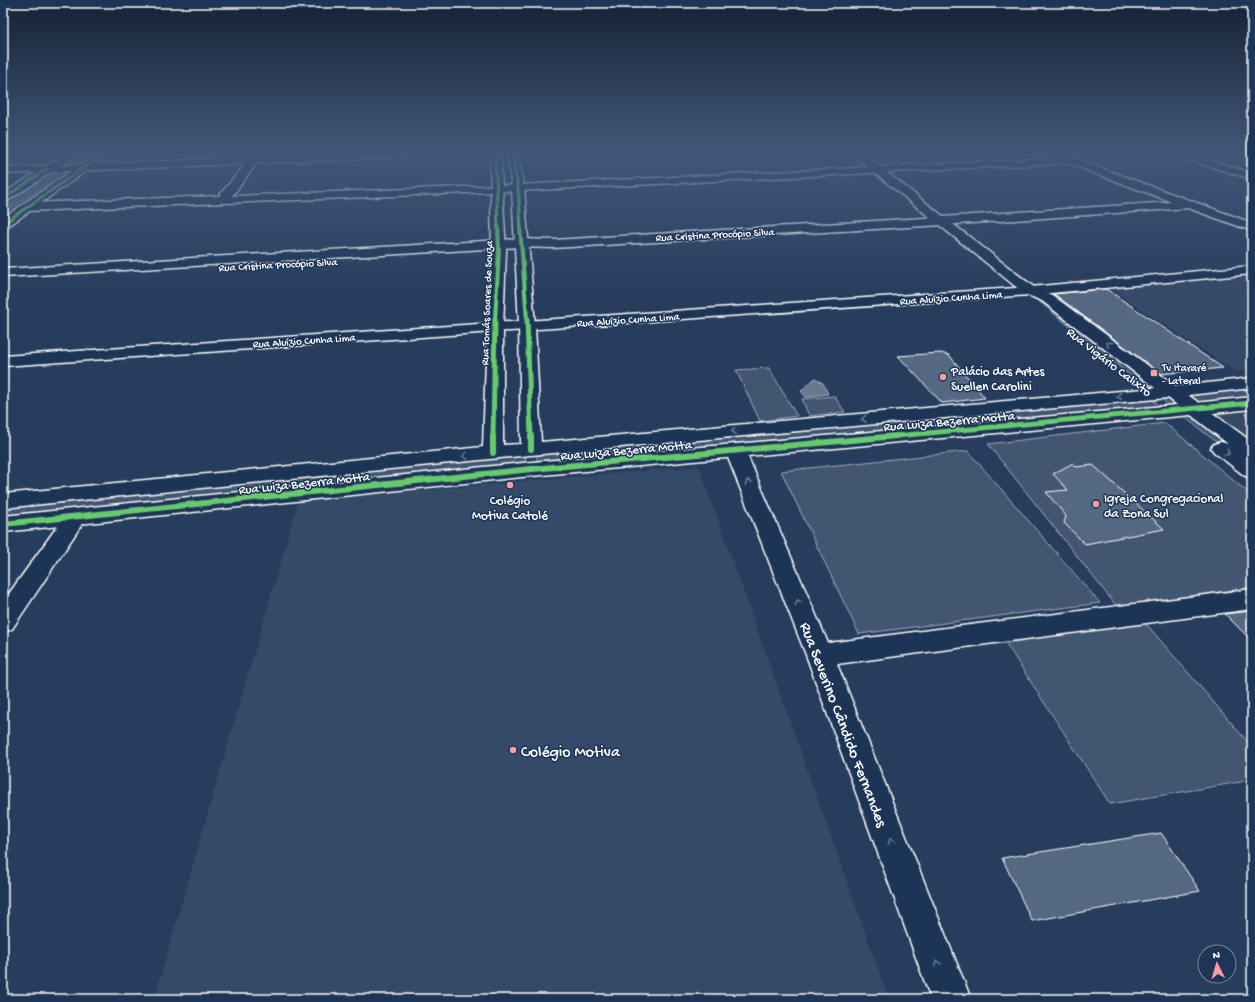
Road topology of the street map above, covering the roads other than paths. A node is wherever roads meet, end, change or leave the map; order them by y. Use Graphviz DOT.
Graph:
graph roads {
  1 [pos="37,200"];
  2 [pos="204,200"];
  3 [pos="497,200"];
  4 [pos="519,200"];
  5 [pos="915,200"];
  6 [pos="1176,200"];
  7 [pos="1188,204"];
  8 [pos="27,207"];
  9 [pos="942,221"];
  10 [pos="3,224"];
  11 [pos="1252,227"];
  12 [pos="521,247"];
  13 [pos="499,248"];
  14 [pos="112,270"];
  15 [pos="1252,270"];
  16 [pos="3,273"];
  17 [pos="3,280"];
  18 [pos="1030,291"];
  19 [pos="527,326"];
  20 [pos="495,328"];
  21 [pos="3,361"];
  22 [pos="1252,383"];
  23 [pos="1150,393"];
  24 [pos="1172,401"];
  25 [pos="1252,403"];
  26 [pos="999,407"];
  27 [pos="1194,409"];
  28 [pos="1015,425"];
  29 [pos="531,449"];
  30 [pos="735,450"];
  31 [pos="1252,452"];
  32 [pos="493,453"];
  33 [pos="1252,471"];
  34 [pos="117,490"];
  35 [pos="3,501"];
  36 [pos="102,515"];
  37 [pos="75,518"];
  38 [pos="3,524"];
  39 [pos="1252,599"];
  40 [pos="3,622"];
  41 [pos="820,655"];
  42 [pos="951,999"];
  1 -- 8 [label="street"];
  2 -- 8 [label="street"];
  3 -- 13 [label="street, Rua Tomás Soares de Souza"];
  4 -- 12 [label="street"];
  5 -- 9 [label="street, Rua Vigário Calixto"];
  6 -- 7 [label="street"];
  7 -- 9 [label="street, Rua Cristina Procópio Silva"];
  7 -- 11 [label="street"];
  8 -- 10 [label="street"];
  9 -- 12 [label="street, Rua Cristina Procópio Silva"];
  9 -- 18 [label="street, Rua Vigário Calixto"];
  12 -- 13 [label="street, Rua Cristina Procópio Silva"];
  12 -- 19 [label="street"];
  13 -- 14 [label="street, Rua Cristina Procópio Silva"];
  13 -- 20 [label="street, Rua Tomás Soares de Souza"];
  14 -- 16 [label="street, Rua Cristina Procópio Silva"];
  14 -- 17 [label="street, Rua Cristina Procópio Silva"];
  15 -- 18 [label="street, Rua Aluízio Cunha Lima"];
  18 -- 19 [label="street, Rua Aluízio Cunha Lima"];
  18 -- 23 [label="street, Rua Vigário Calixto"];
  24 -- 18 [label="street, Rua Vigário Calixto, one-way"];
  19 -- 20 [label="street, Rua Aluízio Cunha Lima"];
  19 -- 29 [label="street"];
  20 -- 21 [label="street, Rua Aluízio Cunha Lima"];
  20 -- 32 [label="street, Rua Tomás Soares de Souza"];
  22 -- 24 [label="street, Rua Luiza Bezerra Motta"];
  23 -- 24 [label="street, Rua Luiza Bezerra Motta"];
  23 -- 26 [label="street, Rua Luiza Bezerra Motta, one-way"];
  24 -- 27 [label="street, Rua Luiza Bezerra Motta"];
  24 -- 28 [label="street, Rua Luiza Bezerra Motta"];
  24 -- 33 [label="street, Rua Vigário Calixto, one-way"];
  25 -- 27 [label="street, Rua Luiza Bezerra Motta"];
  26 -- 28 [label="street"];
  26 -- 29 [label="street, Rua Luiza Bezerra Motta, one-way"];
  27 -- 31 [label="street"];
  28 -- 30 [label="street, Rua Luiza Bezerra Motta"];
  29 -- 32 [label="street, Rua Luiza Bezerra Motta"];
  30 -- 36 [label="street, Rua Luiza Bezerra Motta"];
  41 -- 30 [label="street, Rua Severino Cândido Fernandes, one-way"];
  32 -- 34 [label="street, Rua Luiza Bezerra Motta, one-way"];
  34 -- 35 [label="street, Rua Luiza Bezerra Motta"];
  34 -- 36 [label="street"];
  36 -- 37 [label="street, Rua Luiza Bezerra Motta"];
  37 -- 38 [label="street, Rua Luiza Bezerra Motta"];
  37 -- 40 [label="street"];
  39 -- 41 [label="street"];
  42 -- 41 [label="street, Rua Severino Cândido Fernandes, one-way"];
}
